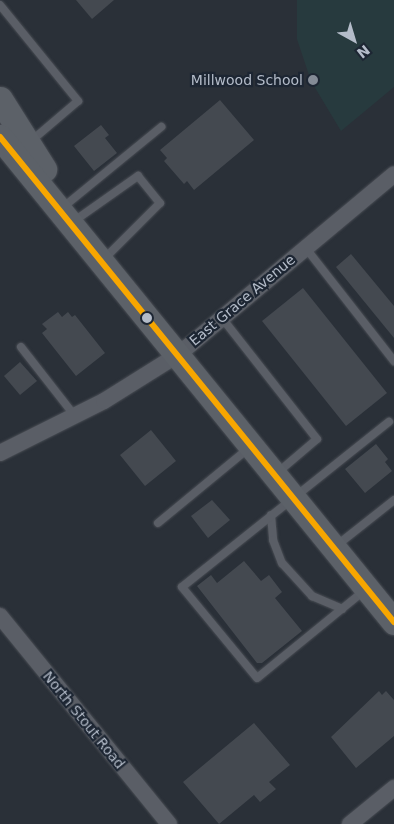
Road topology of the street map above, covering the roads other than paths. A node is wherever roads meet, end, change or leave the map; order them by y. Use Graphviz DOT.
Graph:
graph roads {
  1 [pos="0,5"];
  2 [pos="0,99"];
  3 [pos="161,127"];
  4 [pos="0,137"];
  5 [pos="28,144"];
  6 [pos="394,174"];
  7 [pos="72,211"];
  8 [pos="304,247"];
  9 [pos="104,259"];
  10 [pos="119,282"];
  11 [pos="222,318"];
  12 [pos="21,347"];
  13 [pos="179,354"];
  14 [pos="394,361"];
  15 [pos="75,416"];
  16 [pos="389,422"];
  17 [pos="252,446"];
  18 [pos="0,453"];
  19 [pos="275,474"];
  20 [pos="294,497"];
  21 [pos="394,500"];
  22 [pos="272,515"];
  23 [pos="158,523"];
  24 [pos="334,547"];
  25 [pos="367,588"];
  26 [pos="342,609"];
  27 [pos="0,616"];
  28 [pos="394,622"];
  29 [pos="394,788"];
  30 [pos="169,824"];
  31 [pos="350,824"];
  1 -- 5 [label="lane"];
  2 -- 5 [label="main road"];
  3 -- 7 [label="lane"];
  4 -- 10 [label="main road"];
  5 -- 7 [label="main road"];
  6 -- 8 [label="street, East Grace Avenue"];
  7 -- 9 [label="main road"];
  7 -- 9 [label="lane"];
  8 -- 11 [label="street, East Grace Avenue"];
  8 -- 14 [label="lane"];
  9 -- 10 [label="main road"];
  10 -- 13 [label="main road"];
  11 -- 13 [label="street, East Grace Avenue"];
  11 -- 19 [label="lane"];
  12 -- 15 [label="lane"];
  13 -- 15 [label="street, East Grace Avenue"];
  13 -- 17 [label="main road"];
  15 -- 18 [label="street, East Grace Avenue"];
  16 -- 20 [label="lane"];
  17 -- 19 [label="main road"];
  17 -- 23 [label="lane"];
  19 -- 20 [label="main road"];
  20 -- 22 [label="lane"];
  20 -- 24 [label="main road"];
  21 -- 24 [label="lane"];
  22 -- 26 [label="lane"];
  22 -- 26 [label="lane"];
  24 -- 25 [label="main road"];
  25 -- 26 [label="lane"];
  25 -- 28 [label="main road"];
  27 -- 30 [label="street, North Stout Road"];
  29 -- 31 [label="street"];
}
